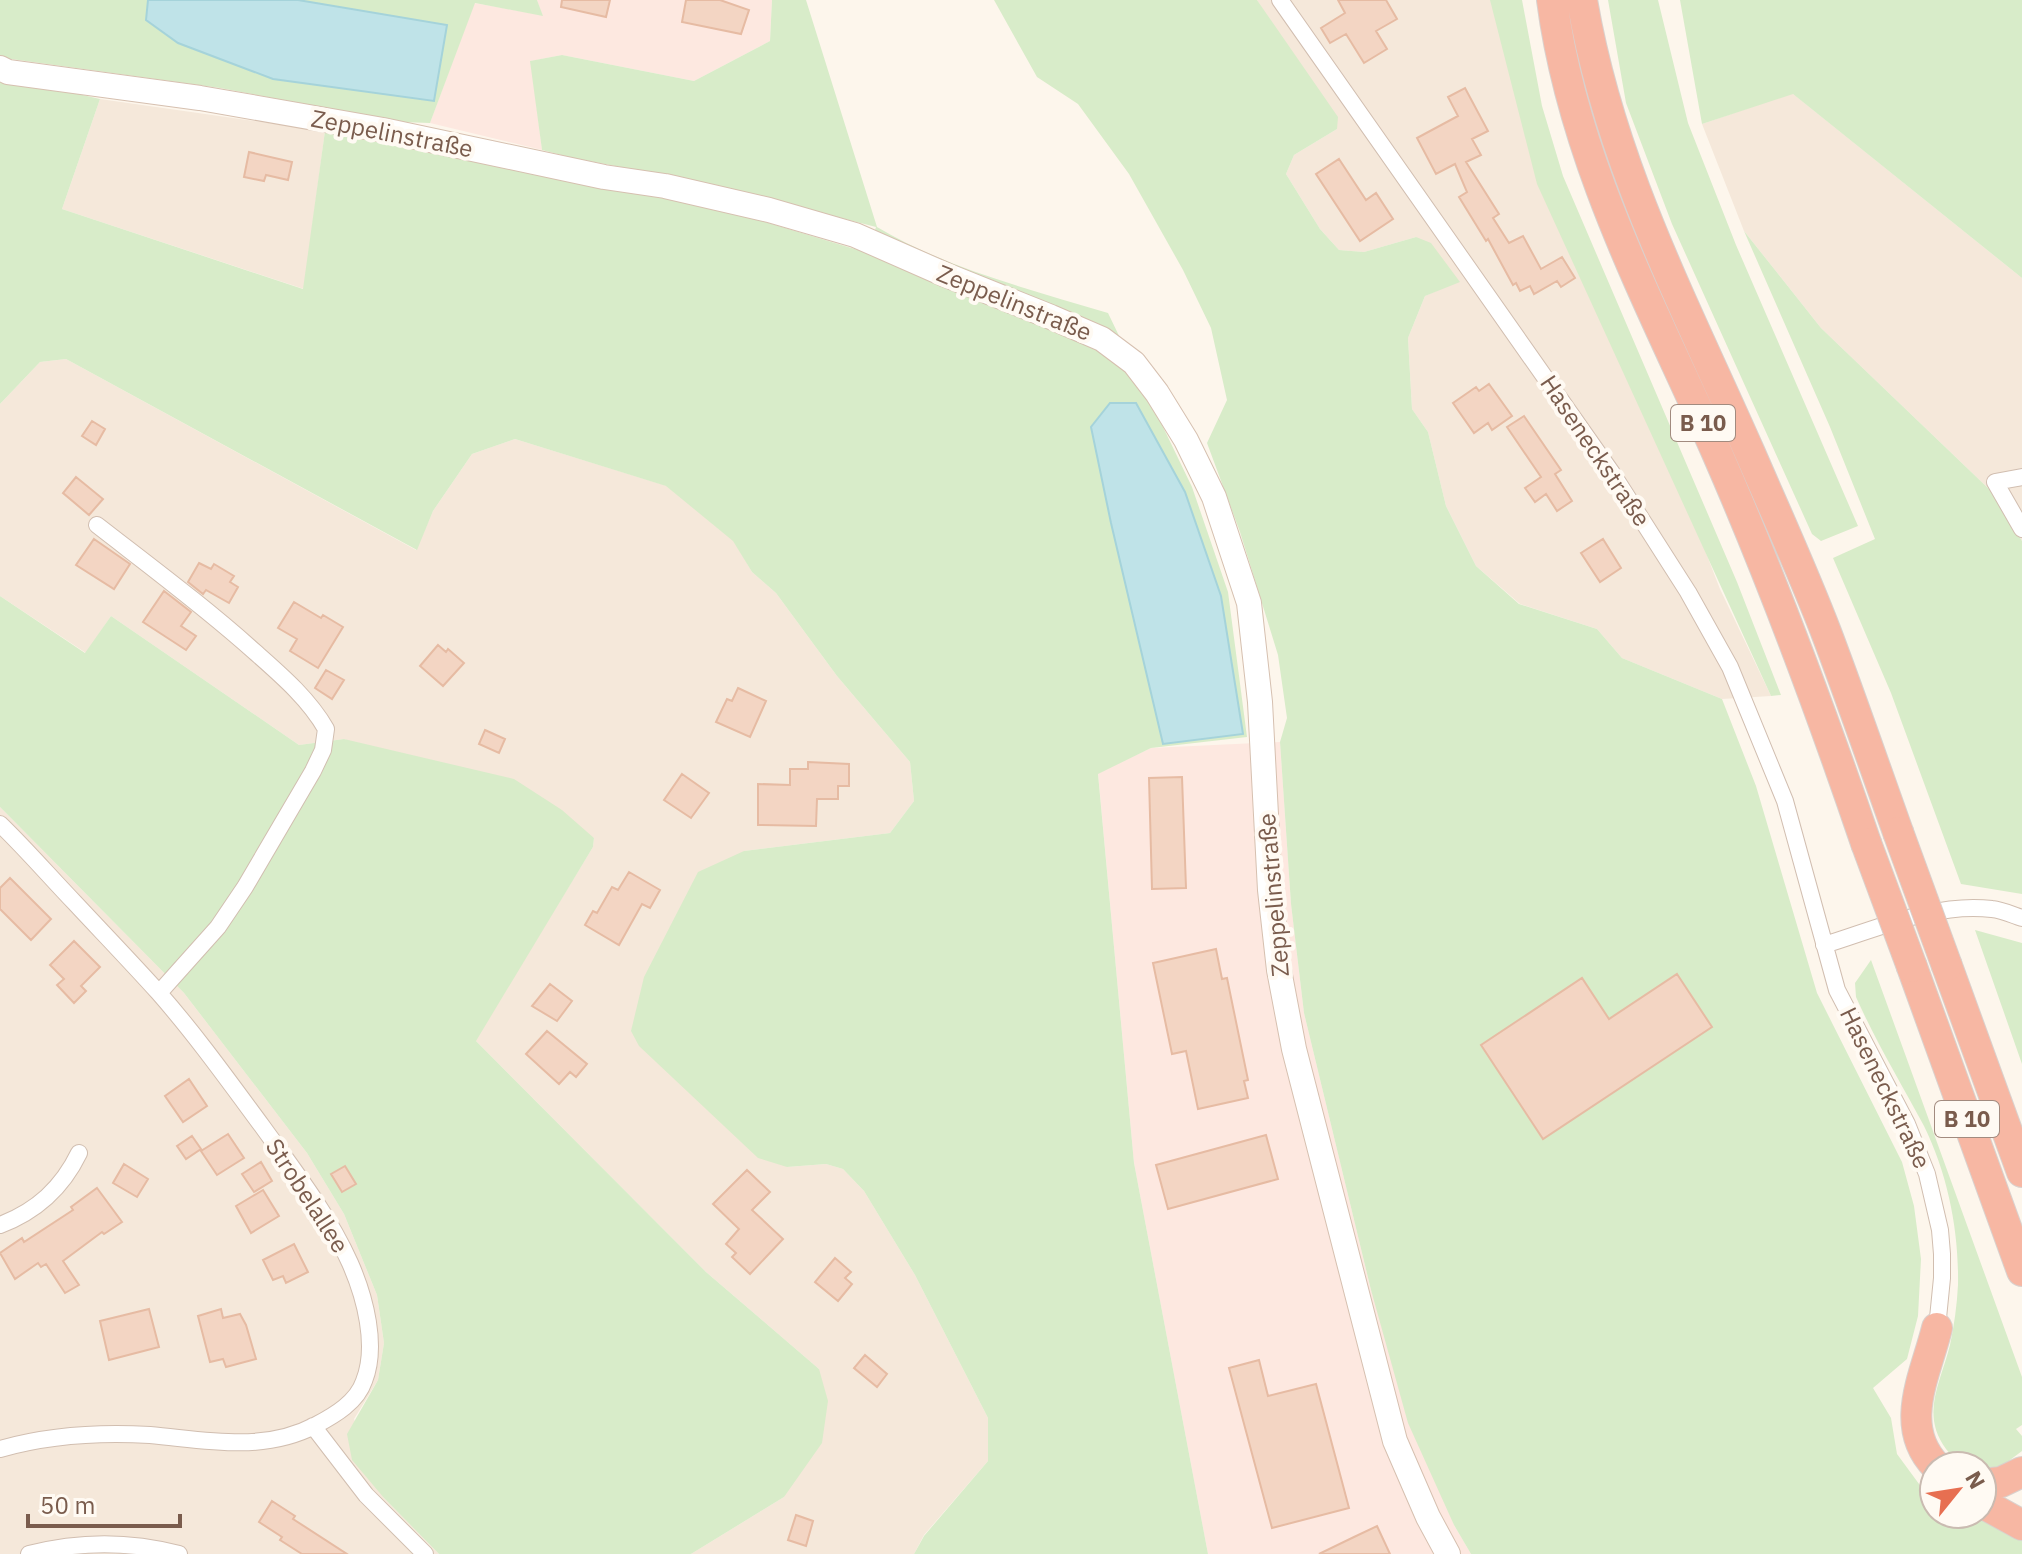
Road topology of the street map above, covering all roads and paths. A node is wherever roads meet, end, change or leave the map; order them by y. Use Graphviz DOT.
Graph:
graph roads {
  1 [pos="1280,0"];
  2 [pos="1552,0"];
  3 [pos="1582,0"];
  4 [pos="0,68"];
  5 [pos="2022,477"];
  6 [pos="97,525"];
  7 [pos="2022,529"];
  8 [pos="0,824"];
  9 [pos="2022,918"];
  10 [pos="1824,945"];
  11 [pos="159,993"];
  12 [pos="1995,1097"];
  13 [pos="2022,1141"];
  14 [pos="79,1153"];
  15 [pos="2022,1172"];
  16 [pos="0,1225"];
  17 [pos="2022,1271"];
  18 [pos="1937,1328"];
  19 [pos="313,1426"];
  20 [pos="0,1449"];
  21 [pos="1923,1450"];
  22 [pos="2022,1472"];
  23 [pos="1998,1482"];
  24 [pos="1998,1512"];
  25 [pos="2022,1525"];
  26 [pos="29,1554"];
  27 [pos="179,1554"];
  28 [pos="425,1554"];
  29 [pos="1448,1554"];
  1 -- 10 [label="street, Haseneckstraße"];
  2 -- 17 [label="highway, B 10, bridge"];
  3 -- 12 [label="highway, B 10, bridge"];
  4 -- 29 [label="street, Zeppelinstraße"];
  5 -- 7 [label="street"];
  6 -- 11 [label="street"];
  8 -- 11 [label="street, Strobelallee"];
  9 -- 10 [label="street"];
  10 -- 18 [label="street, Haseneckstraße"];
  11 -- 19 [label="street, Strobelallee"];
  12 -- 13 [label="highway"];
  12 -- 15 [label="highway, B 10"];
  14 -- 16 [label="street"];
  18 -- 21 [label="highway"];
  19 -- 20 [label="street, Strobelallee"];
  19 -- 28 [label="street"];
  22 -- 23 [label="highway"];
  24 -- 25 [label="highway"];
  26 -- 27 [label="street"];
}
